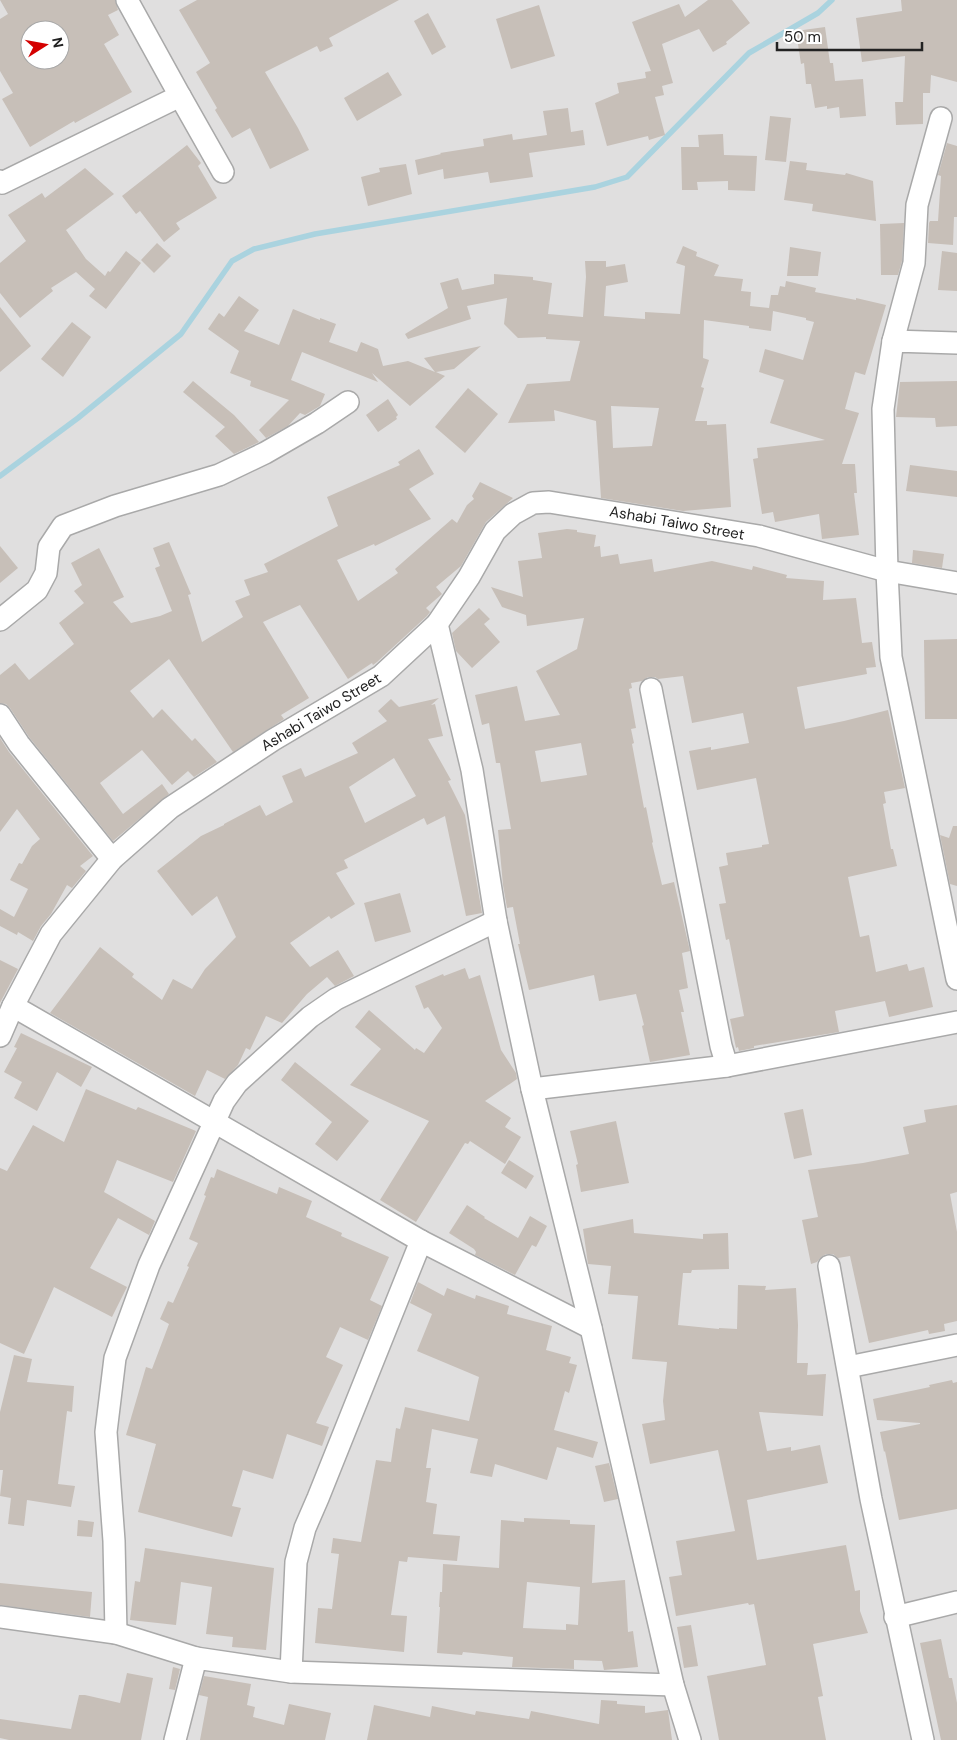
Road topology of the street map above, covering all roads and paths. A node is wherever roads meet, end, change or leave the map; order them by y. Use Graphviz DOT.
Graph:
graph roads {
  1 [pos="127,0"];
  2 [pos="180,96"];
  3 [pos="941,118"];
  4 [pos="223,172"];
  5 [pos="1,184"];
  6 [pos="893,340"];
  7 [pos="957,343"];
  8 [pos="348,402"];
  9 [pos="887,571"];
  10 [pos="957,583"];
  11 [pos="0,620"];
  12 [pos="437,624"];
  13 [pos="651,689"];
  14 [pos="0,715"];
  15 [pos="112,859"];
  16 [pos="496,921"];
  17 [pos="957,979"];
  18 [pos="13,1006"];
  19 [pos="957,1022"];
  20 [pos="0,1036"];
  21 [pos="727,1066"];
  22 [pos="532,1089"];
  23 [pos="215,1123"];
  24 [pos="420,1241"];
  25 [pos="829,1266"];
  26 [pos="591,1328"];
  27 [pos="957,1345"];
  28 [pos="848,1368"];
  29 [pos="957,1602"];
  30 [pos="895,1616"];
  31 [pos="0,1617"];
  32 [pos="116,1633"];
  33 [pos="196,1658"];
  34 [pos="291,1672"];
  35 [pos="673,1685"];
  36 [pos="175,1740"];
  37 [pos="690,1740"];
  38 [pos="923,1740"];
  1 -- 2 [label="street"];
  2 -- 4 [label="street"];
  2 -- 5 [label="street"];
  3 -- 6 [label="street"];
  6 -- 7 [label="street"];
  6 -- 9 [label="street"];
  8 -- 11 [label="street"];
  9 -- 10 [label="street, Ashabi Taiwo Street"];
  9 -- 12 [label="street, Ashabi Taiwo Street"];
  9 -- 17 [label="street"];
  12 -- 15 [label="street, Ashabi Taiwo Street"];
  12 -- 16 [label="street"];
  13 -- 21 [label="street"];
  14 -- 15 [label="street"];
  15 -- 18 [label="street, Ashabi Taiwo Street"];
  16 -- 22 [label="street"];
  16 -- 23 [label="street"];
  18 -- 20 [label="street, Ashabi Taiwo Street"];
  18 -- 23 [label="street"];
  19 -- 21 [label="street"];
  21 -- 22 [label="street"];
  22 -- 26 [label="street"];
  23 -- 24 [label="street"];
  23 -- 32 [label="street"];
  24 -- 26 [label="street"];
  24 -- 34 [label="street"];
  25 -- 28 [label="street"];
  26 -- 35 [label="street"];
  27 -- 28 [label="street"];
  28 -- 30 [label="street"];
  29 -- 30 [label="street"];
  30 -- 38 [label="street"];
  31 -- 32 [label="street"];
  32 -- 33 [label="street"];
  33 -- 34 [label="street"];
  33 -- 36 [label="street"];
  34 -- 35 [label="street"];
  35 -- 37 [label="street"];
}
